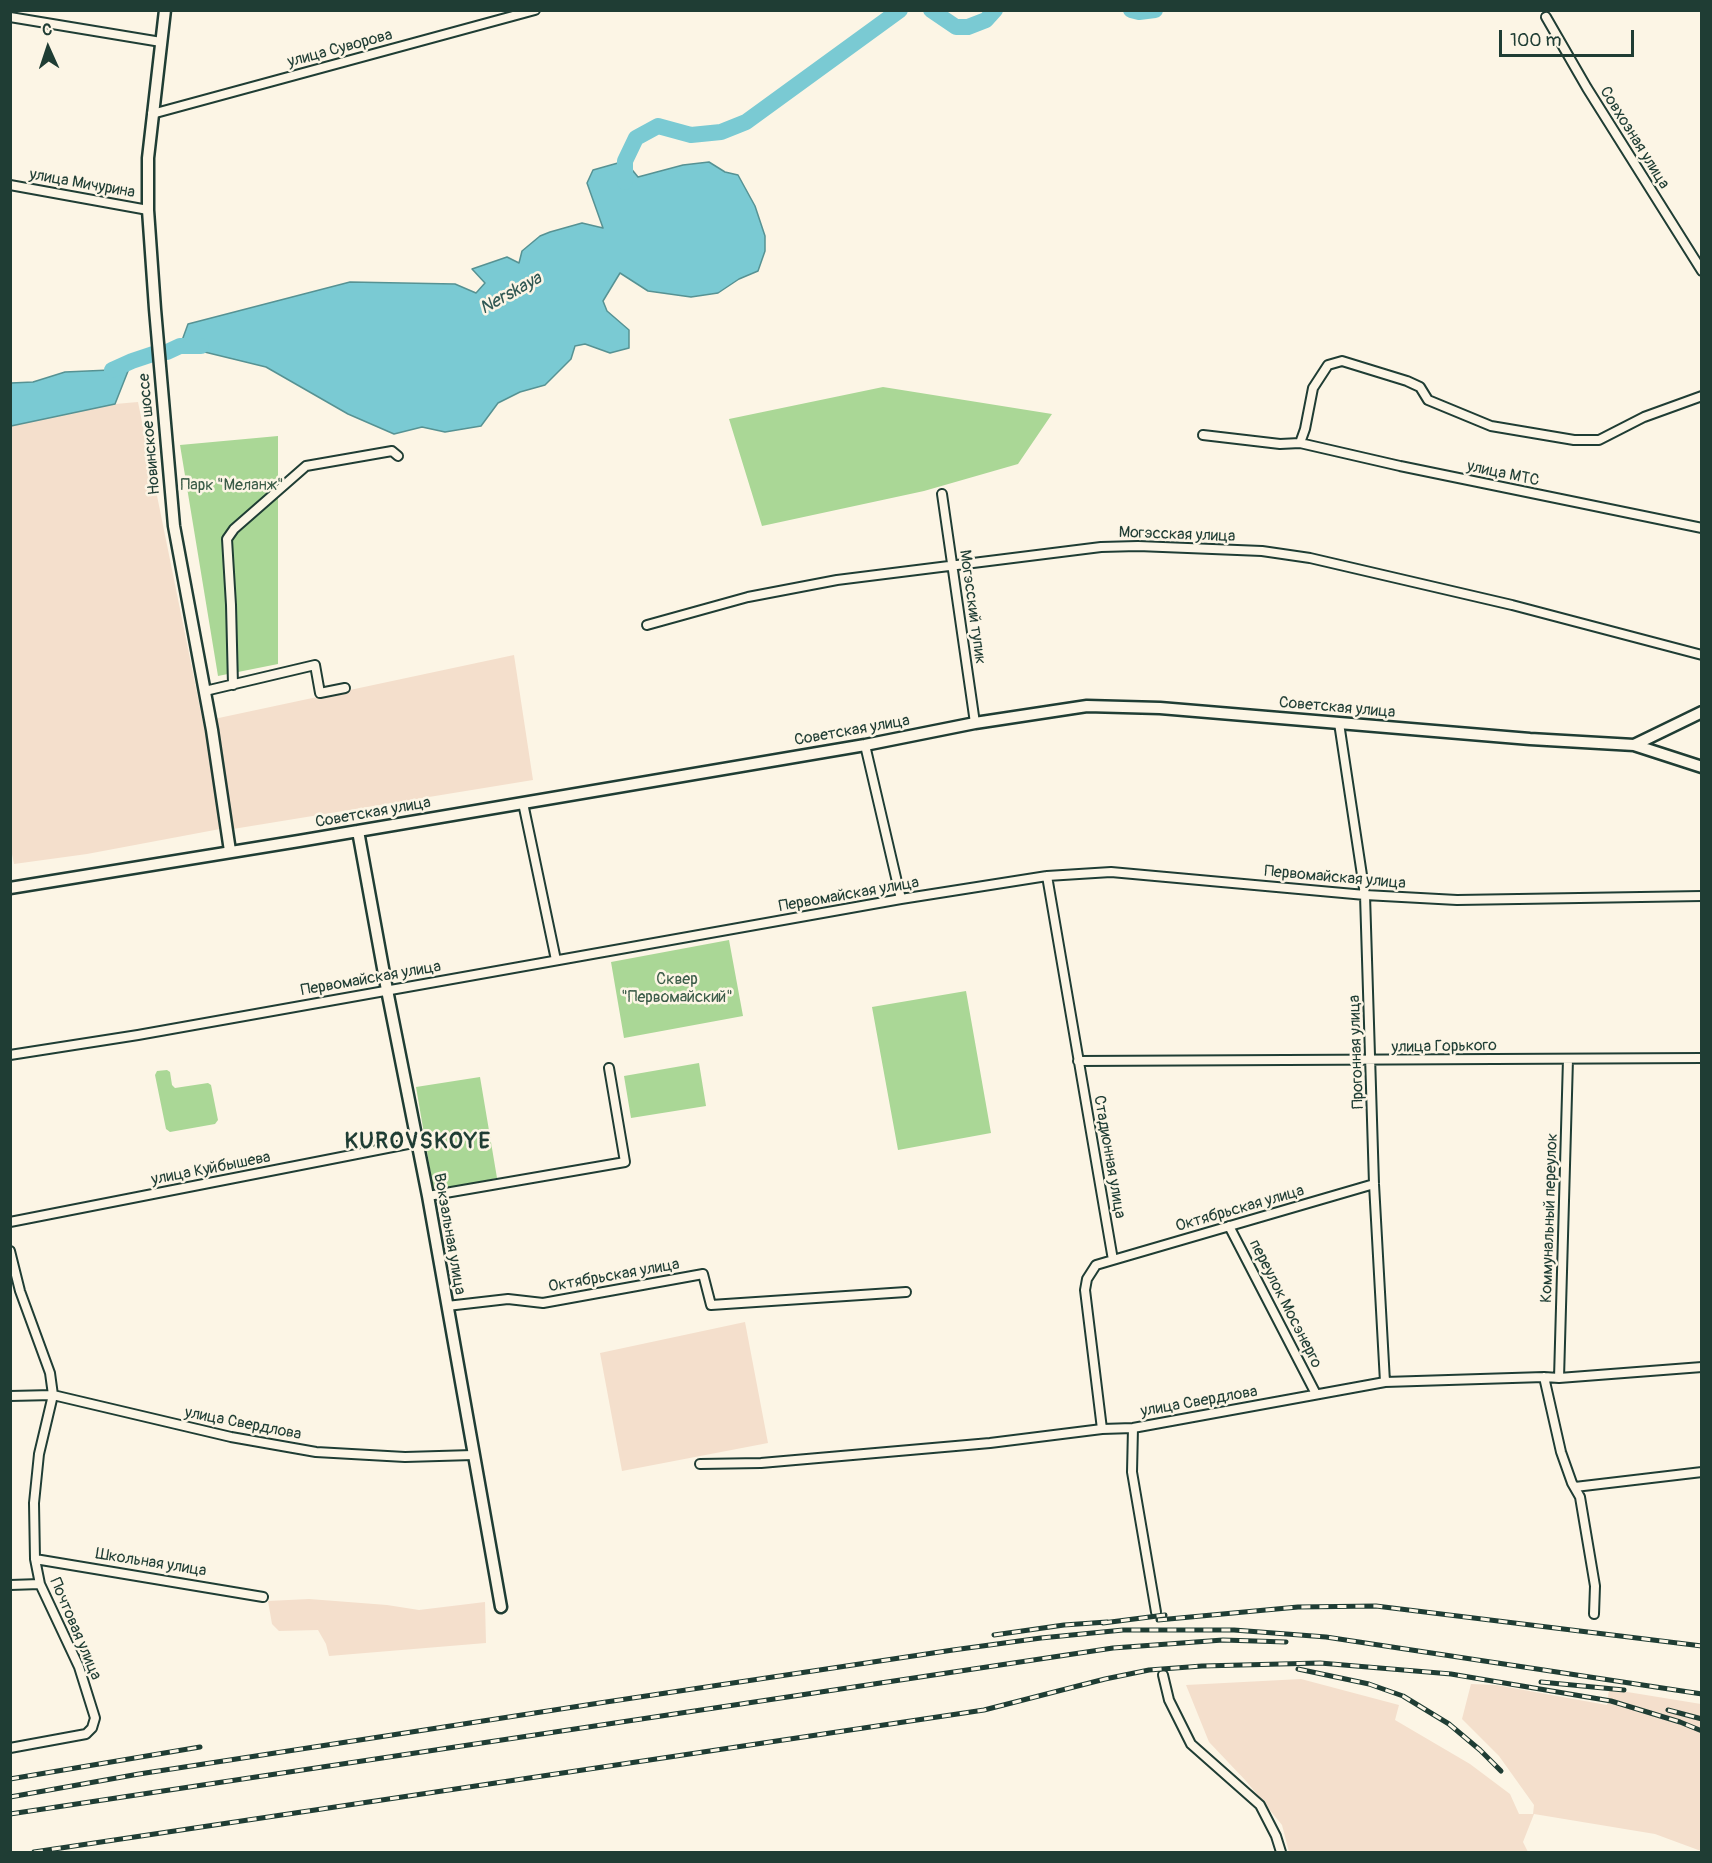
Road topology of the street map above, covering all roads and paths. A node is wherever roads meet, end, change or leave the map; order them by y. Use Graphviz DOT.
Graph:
graph roads {
  1 [pos="165,10"];
  2 [pos="535,10"];
  3 [pos="10,16"];
  4 [pos="1546,17"];
  5 [pos="161,42"];
  6 [pos="152,114"];
  7 [pos="10,185"];
  8 [pos="148,210"];
  9 [pos="1701,271"];
  10 [pos="1701,396"];
  11 [pos="1203,435"];
  12 [pos="1300,443"];
  13 [pos="398,456"];
  14 [pos="942,494"];
  15 [pos="1701,528"];
  16 [pos="953,566"];
  17 [pos="647,625"];
  18 [pos="1701,655"];
  19 [pos="233,686"];
  20 [pos="345,688"];
  21 [pos="205,691"];
  22 [pos="1701,712"];
  23 [pos="975,723"];
  24 [pos="1339,723"];
  25 [pos="865,745"];
  26 [pos="1634,745"];
  27 [pos="1701,767"];
  28 [pos="523,803"];
  29 [pos="358,831"];
  30 [pos="230,851"];
  31 [pos="1047,876"];
  32 [pos="10,888"];
  33 [pos="1365,895"];
  34 [pos="1701,896"];
  35 [pos="901,899"];
  36 [pos="556,960"];
  37 [pos="387,990"];
  38 [pos="10,1055"];
  39 [pos="1701,1058"];
  40 [pos="1568,1059"];
  41 [pos="1078,1061"];
  42 [pos="1371,1061"];
  43 [pos="609,1068"];
  44 [pos="417,1142"];
  45 [pos="1374,1184"];
  46 [pos="428,1196"];
  47 [pos="10,1222"];
  48 [pos="1229,1226"];
  49 [pos="10,1251"];
  50 [pos="1113,1260"];
  51 [pos="906,1292"];
  52 [pos="447,1306"];
  53 [pos="1701,1367"];
  54 [pos="1544,1377"];
  55 [pos="1559,1378"];
  56 [pos="1385,1382"];
  57 [pos="1316,1394"];
  58 [pos="53,1395"];
  59 [pos="10,1396"];
  60 [pos="1133,1428"];
  61 [pos="1101,1429"];
  62 [pos="473,1455"];
  63 [pos="700,1464"];
  64 [pos="1701,1472"];
  65 [pos="1575,1487"];
  66 [pos="35,1559"];
  67 [pos="40,1584"];
  68 [pos="10,1585"];
  69 [pos="263,1597"];
  70 [pos="501,1607"];
  71 [pos="1156,1612"];
  72 [pos="1594,1614"];
  73 [pos="1163,1675"];
  74 [pos="10,1748"];
  75 [pos="1281,1852"];
  1 -- 5 [label="street, Новинское шоссе"];
  2 -- 6 [label="street, улица Суворова"];
  3 -- 5 [label="street"];
  4 -- 9 [label="street, Совхозная улица"];
  5 -- 6 [label="street, Новинское шоссе"];
  6 -- 8 [label="street, Новинское шоссе"];
  7 -- 8 [label="street, улица Мичурина"];
  8 -- 21 [label="street, Новинское шоссе"];
  10 -- 12 [label="street"];
  11 -- 12 [label="street, улица МТС"];
  12 -- 15 [label="street, улица МТС"];
  13 -- 19 [label="street"];
  14 -- 16 [label="street, Могэсский тупик"];
  16 -- 17 [label="street, Могэсская улица"];
  16 -- 18 [label="street, Могэсская улица"];
  16 -- 23 [label="street, Могэсский тупик"];
  19 -- 20 [label="street"];
  19 -- 21 [label="street"];
  21 -- 30 [label="street, Новинское шоссе"];
  22 -- 26 [label="street"];
  23 -- 24 [label="street, Советская улица"];
  23 -- 25 [label="street, Советская улица"];
  24 -- 26 [label="street, Советская улица"];
  24 -- 33 [label="street, Прогонная улица"];
  25 -- 28 [label="street, Советская улица"];
  25 -- 35 [label="street"];
  26 -- 27 [label="street, Советская улица"];
  28 -- 29 [label="street, Советская улица"];
  28 -- 36 [label="street"];
  29 -- 30 [label="street, Советская улица"];
  29 -- 37 [label="street, Вокзальная улица"];
  30 -- 32 [label="street, Советская улица"];
  31 -- 33 [label="street, Первомайская улица"];
  31 -- 35 [label="street, Первомайская улица"];
  31 -- 41 [label="street, Стадионная улица"];
  33 -- 34 [label="street, Первомайская улица"];
  33 -- 42 [label="street, Прогонная улица"];
  35 -- 36 [label="street, Первомайская улица"];
  36 -- 37 [label="street, Первомайская улица"];
  37 -- 38 [label="street, Первомайская улица"];
  37 -- 44 [label="street, Вокзальная улица"];
  39 -- 40 [label="street, улица Горького"];
  40 -- 42 [label="street, улица Горького"];
  40 -- 55 [label="street, Коммунальный переулок"];
  41 -- 42 [label="street, улица Горького"];
  41 -- 50 [label="street, Стадионная улица"];
  42 -- 45 [label="street, Прогонная улица"];
  43 -- 46 [label="street"];
  44 -- 46 [label="street, Вокзальная улица"];
  44 -- 47 [label="street, улица Куйбышева"];
  45 -- 48 [label="street, Октябрьская улица"];
  45 -- 56 [label="street, Прогонная улица"];
  46 -- 52 [label="street, Вокзальная улица"];
  48 -- 50 [label="street, Октябрьская улица"];
  48 -- 57 [label="street, переулок Мосэнерго"];
  49 -- 58 [label="street, Почтовая улица"];
  50 -- 61 [label="street"];
  51 -- 52 [label="street, Октябрьская улица"];
  52 -- 62 [label="street, Вокзальная улица"];
  53 -- 55 [label="street, улица Свердлова"];
  54 -- 55 [label="street, улица Свердлова"];
  54 -- 56 [label="street, улица Свердлова"];
  54 -- 65 [label="street"];
  56 -- 57 [label="street, улица Свердлова"];
  57 -- 60 [label="street, улица Свердлова"];
  58 -- 59 [label="street, улица Свердлова"];
  58 -- 62 [label="street, улица Свердлова"];
  58 -- 66 [label="street, Почтовая улица"];
  60 -- 61 [label="street, улица Свердлова"];
  60 -- 71 [label="street"];
  61 -- 63 [label="street, улица Свердлова"];
  62 -- 70 [label="street, Вокзальная улица"];
  64 -- 65 [label="street"];
  65 -- 72 [label="street"];
  66 -- 67 [label="street, Почтовая улица"];
  66 -- 69 [label="street, Школьная улица"];
  67 -- 68 [label="street"];
  67 -- 74 [label="street, Почтовая улица"];
  73 -- 75 [label="street"];
}
